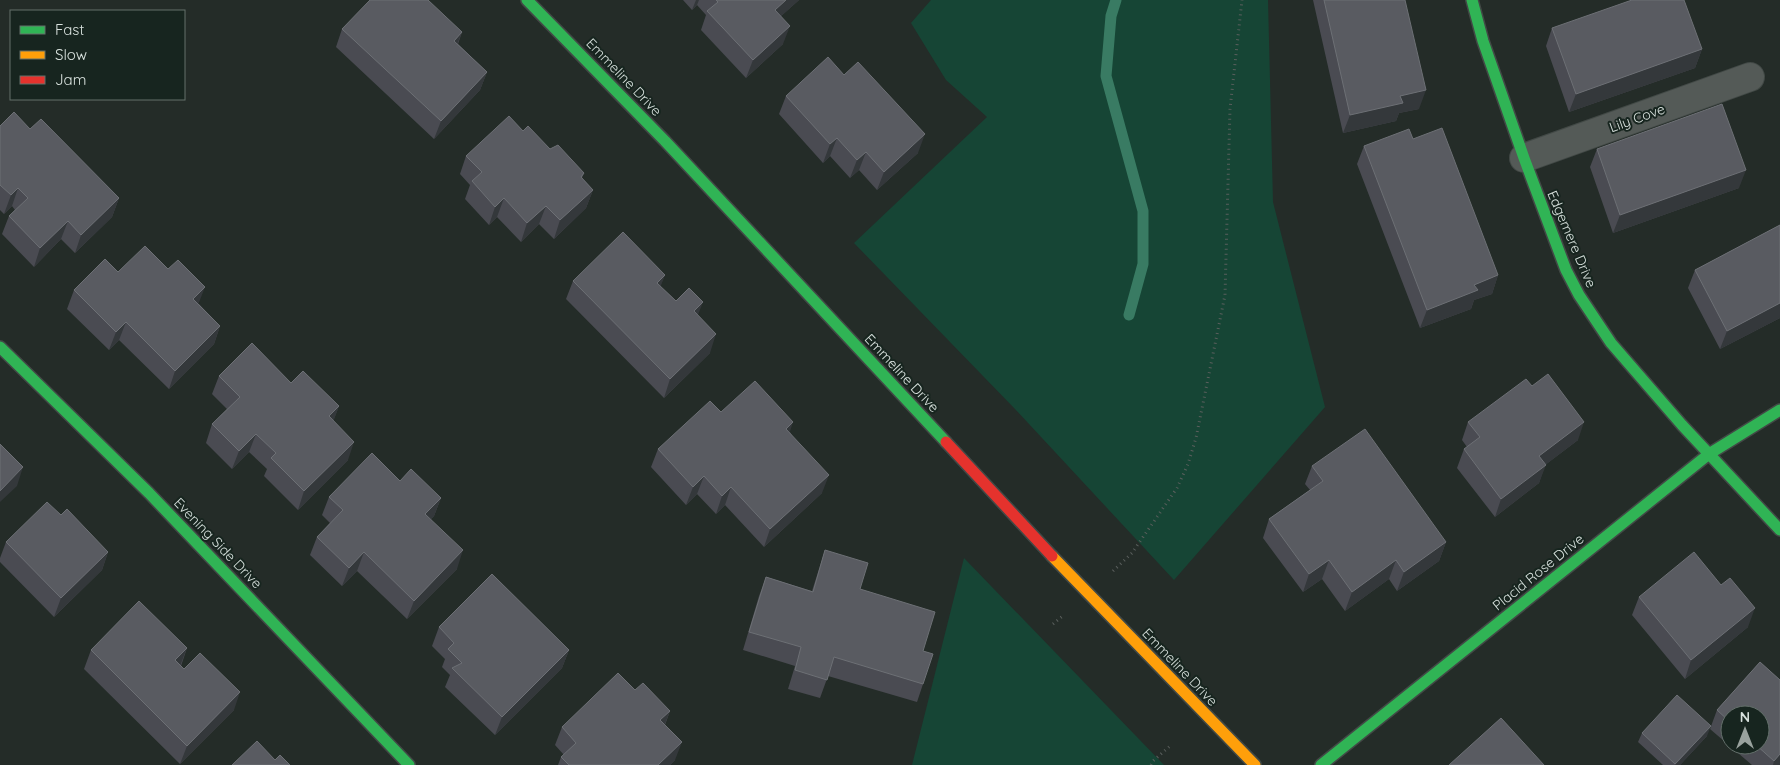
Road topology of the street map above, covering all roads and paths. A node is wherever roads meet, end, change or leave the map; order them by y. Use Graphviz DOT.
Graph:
graph roads {
  1 [pos="527,0"];
  2 [pos="1242,0"];
  3 [pos="1472,0"];
  4 [pos="1750,77"];
  5 [pos="1524,158"];
  6 [pos="0,347"];
  7 [pos="1780,410"];
  8 [pos="1708,454"];
  9 [pos="1780,530"];
  10 [pos="1140,543"];
  11 [pos="1170,746"];
  12 [pos="409,765"];
  13 [pos="1151,765"];
  14 [pos="1255,765"];
  15 [pos="1321,765"];
  1 -- 14 [label="street, Emmeline Drive"];
  2 -- 10 [label="path"];
  3 -- 5 [label="street, Edgemere Drive"];
  4 -- 5 [label="street, Lily Cove"];
  5 -- 8 [label="street, Edgemere Drive"];
  6 -- 12 [label="street, Evening Side Drive"];
  7 -- 8 [label="street, Placid Rose Drive"];
  8 -- 9 [label="street, Edgemere Drive"];
  8 -- 15 [label="street, Placid Rose Drive"];
  11 -- 13 [label="path"];
}
